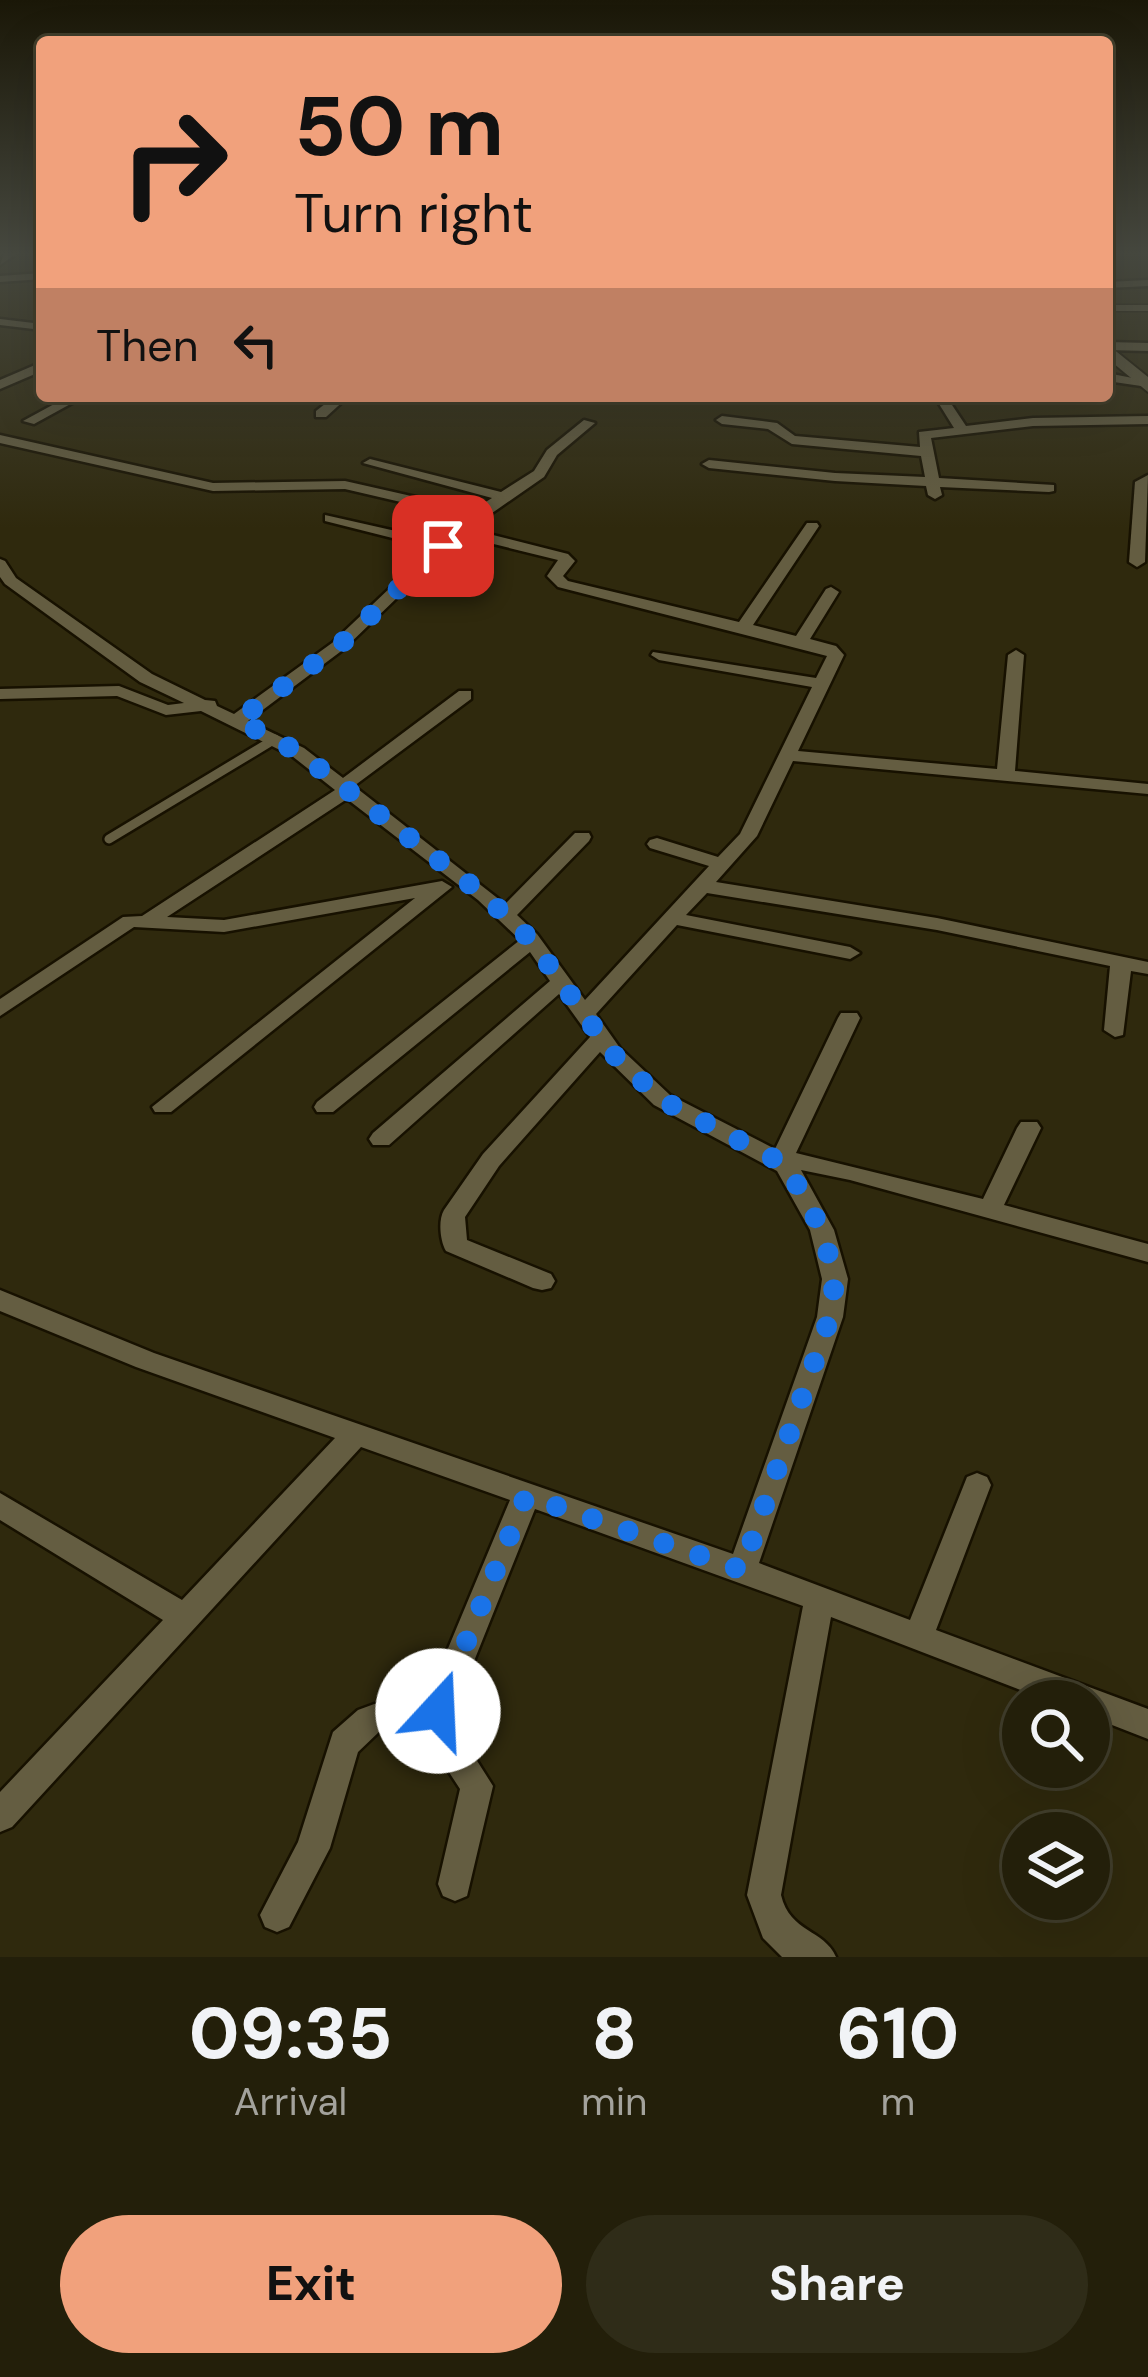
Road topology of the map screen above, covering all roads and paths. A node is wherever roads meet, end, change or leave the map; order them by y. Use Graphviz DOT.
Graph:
graph roads {
  1 [pos="1148,346"];
  2 [pos="1113,348"];
  3 [pos="1113,353"];
  4 [pos="36,369"];
  5 [pos="1113,378"];
  6 [pos="1143,380"];
  7 [pos="0,385"];
  8 [pos="67,402"];
  9 [pos="336,402"];
  10 [pos="944,402"];
  11 [pos="321,414"];
  12 [pos="1148,419"];
  13 [pos="722,420"];
  14 [pos="28,421"];
  15 [pos="590,423"];
  16 [pos="962,430"];
  17 [pos="0,439"];
  18 [pos="925,452"];
  19 [pos="370,463"];
  20 [pos="709,464"];
  21 [pos="1148,478"];
  22 [pos="1049,488"];
  23 [pos="933,489"];
  24 [pos="504,497"];
  25 [pos="476,515"];
  26 [pos="330,518"];
  27 [pos="812,526"];
  28 [pos="1144,530"];
  29 [pos="459,531"];
  30 [pos="443,546"];
  31 [pos="1137,562"];
  32 [pos="0,564"];
  33 [pos="831,592"];
  34 [pos="743,628"];
  35 [pos="800,642"];
  36 [pos="1016,655"];
  37 [pos="659,656"];
  38 [pos="822,685"];
  39 [pos="0,694"];
  40 [pos="465,695"];
  41 [pos="209,705"];
  42 [pos="238,720"];
  43 [pos="275,739"];
  44 [pos="788,755"];
  45 [pos="1005,778"];
  46 [pos="344,789"];
  47 [pos="1148,789"];
  48 [pos="582,837"];
  49 [pos="109,839"];
  50 [pos="657,844"];
  51 [pos="722,864"];
  52 [pos="451,882"];
  53 [pos="702,886"];
  54 [pos="506,916"];
  55 [pos="672,918"];
  56 [pos="147,920"];
  57 [pos="531,940"];
  58 [pos="850,953"];
  59 [pos="1121,962"];
  60 [pos="1148,968"];
  61 [pos="561,982"];
  62 [pos="0,1010"];
  63 [pos="584,1014"];
  64 [pos="849,1018"];
  65 [pos="1115,1030"];
  66 [pos="601,1038"];
  67 [pos="325,1107"];
  68 [pos="163,1108"];
  69 [pos="1029,1128"];
  70 [pos="380,1139"];
  71 [pos="775,1157"];
  72 [pos="990,1210"];
  73 [pos="1148,1253"];
  74 [pos="542,1281"];
  75 [pos="0,1300"];
  76 [pos="354,1436"];
  77 [pos="976,1485"];
  78 [pos="526,1496"];
  79 [pos="0,1505"];
  80 [pos="742,1570"];
  81 [pos="819,1599"];
  82 [pos="185,1617"];
  83 [pos="918,1637"];
  84 [pos="1032,1680"];
  85 [pos="441,1694"];
  86 [pos="1110,1709"];
  87 [pos="1148,1724"];
  88 [pos="0,1816"];
  89 [pos="455,1884"];
  90 [pos="277,1915"];
  91 [pos="818,1957"];
  1 -- 2 [label="street"];
  3 -- 6 [label="street"];
  4 -- 7 [label="street"];
  5 -- 6 [label="street"];
  8 -- 14 [label="street"];
  9 -- 11 [label="street"];
  10 -- 16 [label="street"];
  12 -- 16 [label="street"];
  13 -- 18 [label="street"];
  15 -- 24 [label="street"];
  16 -- 18 [label="street"];
  17 -- 25 [label="street"];
  18 -- 23 [label="street"];
  19 -- 24 [label="street"];
  20 -- 23 [label="street"];
  21 -- 28 [label="street"];
  22 -- 23 [label="street"];
  24 -- 25 [label="street"];
  25 -- 29 [label="street"];
  26 -- 30 [label="street"];
  27 -- 34 [label="street"];
  28 -- 31 [label="street"];
  29 -- 30 [label="street"];
  29 -- 34 [label="street"];
  30 -- 42 [label="street"];
  32 -- 41 [label="street"];
  33 -- 35 [label="street"];
  34 -- 35 [label="street"];
  35 -- 38 [label="street"];
  36 -- 45 [label="street"];
  37 -- 38 [label="street"];
  38 -- 44 [label="street"];
  39 -- 41 [label="street"];
  40 -- 46 [label="street"];
  41 -- 42 [label="street"];
  42 -- 43 [label="street"];
  43 -- 46 [label="street"];
  43 -- 49 [label="lane"];
  44 -- 45 [label="street"];
  44 -- 51 [label="street"];
  45 -- 47 [label="street"];
  46 -- 52 [label="street"];
  46 -- 56 [label="street"];
  48 -- 54 [label="street"];
  50 -- 51 [label="street"];
  51 -- 53 [label="street"];
  52 -- 54 [label="street"];
  52 -- 56 [label="street"];
  52 -- 68 [label="street"];
  53 -- 55 [label="street"];
  53 -- 59 [label="street"];
  54 -- 57 [label="street"];
  55 -- 58 [label="street"];
  55 -- 63 [label="street"];
  56 -- 62 [label="street"];
  57 -- 61 [label="street"];
  57 -- 67 [label="street"];
  59 -- 60 [label="street"];
  59 -- 65 [label="street"];
  61 -- 63 [label="street"];
  61 -- 70 [label="street"];
  63 -- 66 [label="street"];
  64 -- 71 [label="street"];
  66 -- 71 [label="street"];
  66 -- 74 [label="street"];
  69 -- 72 [label="street"];
  71 -- 72 [label="street"];
  71 -- 80 [label="street"];
  72 -- 73 [label="street"];
  75 -- 76 [label="street"];
  76 -- 78 [label="street"];
  76 -- 82 [label="street"];
  77 -- 83 [label="street"];
  78 -- 80 [label="street"];
  78 -- 85 [label="street"];
  79 -- 82 [label="street"];
  80 -- 81 [label="street"];
  81 -- 83 [label="street"];
  81 -- 91 [label="street"];
  82 -- 88 [label="street"];
  83 -- 84 [label="street"];
  85 -- 89 [label="street"];
  85 -- 90 [label="street"];
  86 -- 87 [label="street"];
}
